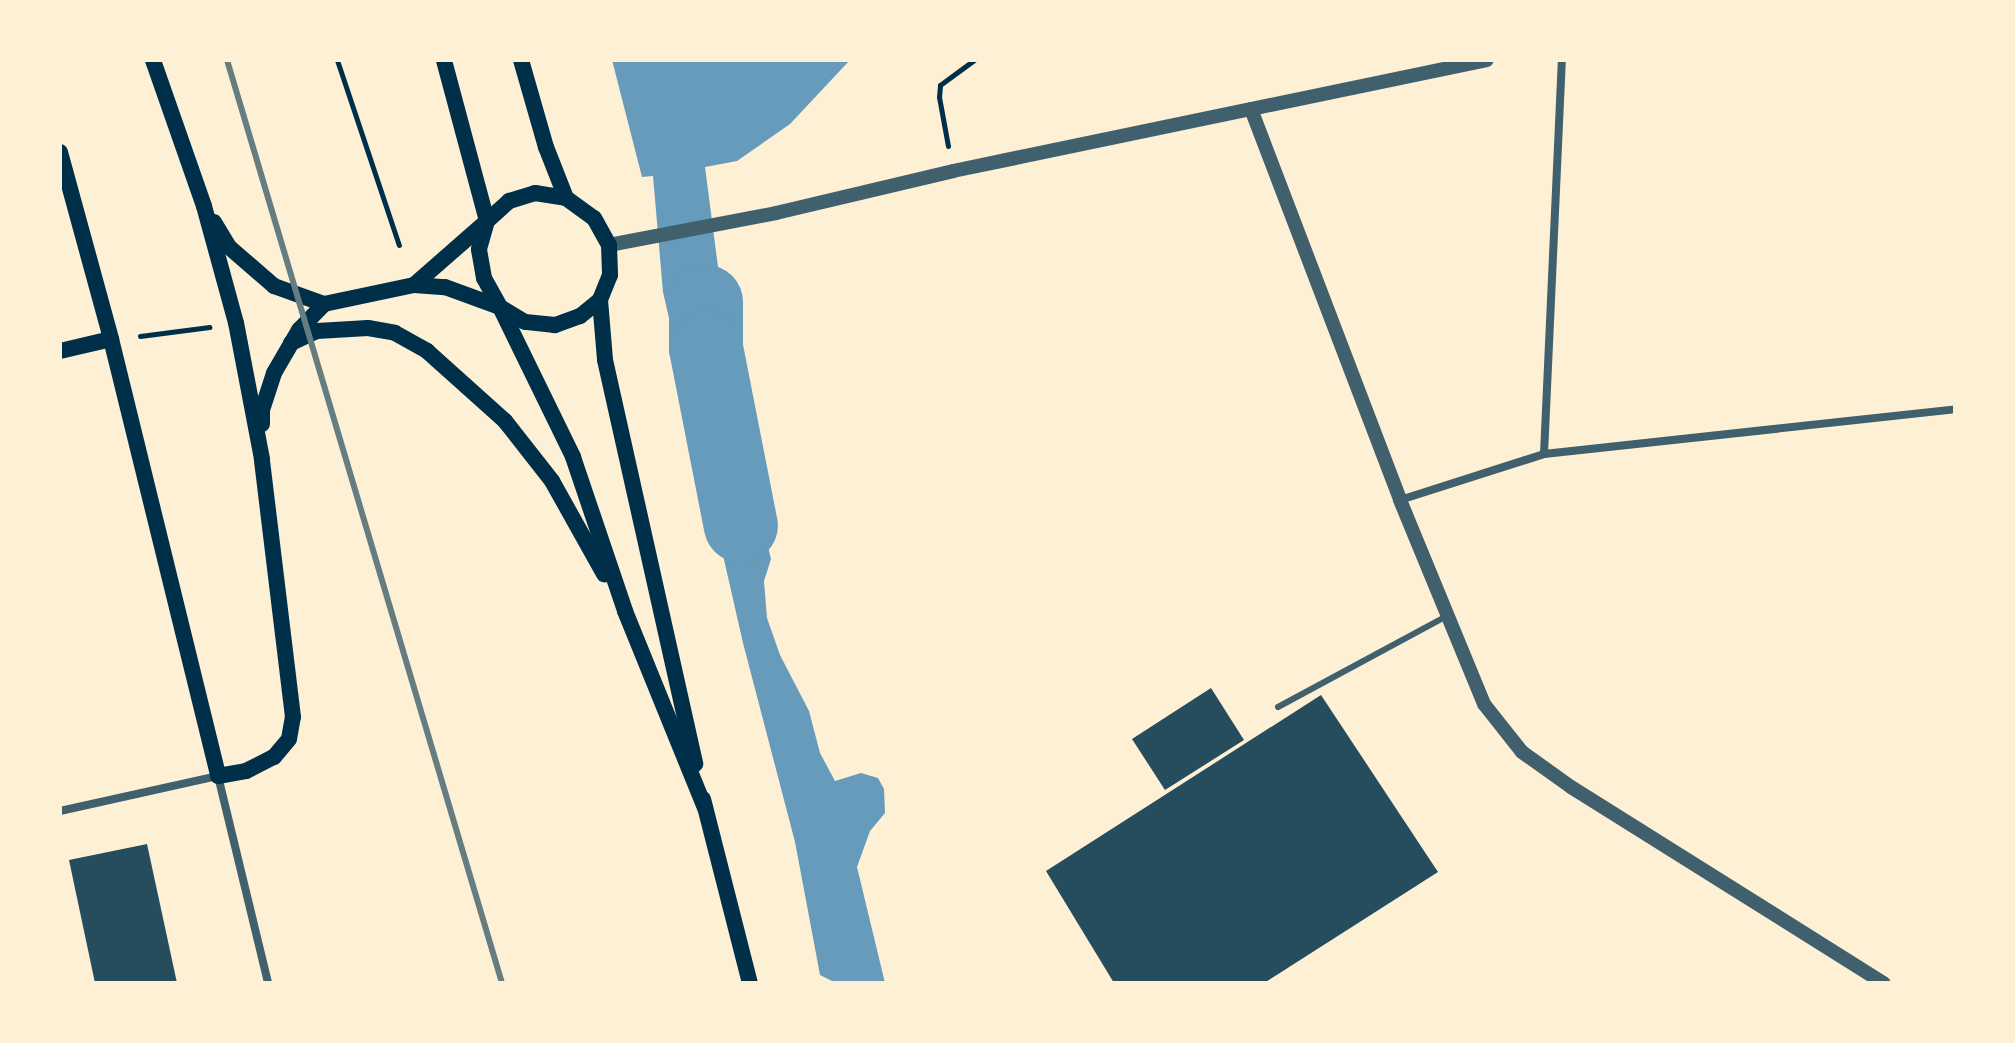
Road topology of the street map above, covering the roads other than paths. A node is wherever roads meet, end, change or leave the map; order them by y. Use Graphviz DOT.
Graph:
graph roads {
  1 [pos="153,60"];
  2 [pos="444,60"];
  3 [pos="521,60"];
  4 [pos="1487,60"];
  5 [pos="1562,60"];
  6 [pos="1251,109"];
  7 [pos="60,152"];
  8 [pos="566,198"];
  9 [pos="204,206"];
  10 [pos="487,221"];
  11 [pos="609,245"];
  12 [pos="414,285"];
  13 [pos="600,300"];
  14 [pos="324,304"];
  15 [pos="500,307"];
  16 [pos="111,339"];
  17 [pos="289,343"];
  18 [pos="60,351"];
  19 [pos="1955,409"];
  20 [pos="1544,454"];
  21 [pos="262,459"];
  22 [pos="1400,500"];
  23 [pos="625,611"];
  24 [pos="1447,616"];
  25 [pos="1278,707"];
  26 [pos="218,776"];
  27 [pos="705,808"];
  28 [pos="60,811"];
  29 [pos="268,983"];
  30 [pos="750,983"];
  31 [pos="1884,983"];
  1 -- 9 [label="main road"];
  2 -- 10 [label="main road"];
  3 -- 8 [label="main road"];
  4 -- 6 [label="street"];
  5 -- 20 [label="street"];
  6 -- 11 [label="street"];
  6 -- 22 [label="street"];
  7 -- 16 [label="main road"];
  8 -- 10 [label="main road"];
  8 -- 11 [label="main road"];
  9 -- 14 [label="main road"];
  9 -- 21 [label="main road"];
  10 -- 12 [label="main road"];
  10 -- 15 [label="main road"];
  11 -- 13 [label="main road"];
  12 -- 14 [label="main road"];
  12 -- 15 [label="main road"];
  13 -- 15 [label="main road"];
  13 -- 27 [label="main road"];
  14 -- 17 [label="main road"];
  15 -- 23 [label="main road"];
  16 -- 18 [label="main road"];
  16 -- 26 [label="main road"];
  17 -- 21 [label="main road"];
  17 -- 23 [label="main road"];
  19 -- 20 [label="street"];
  20 -- 22 [label="street"];
  21 -- 26 [label="main road"];
  22 -- 24 [label="street"];
  23 -- 27 [label="main road"];
  24 -- 25 [label="lane"];
  24 -- 31 [label="street"];
  26 -- 28 [label="street"];
  26 -- 29 [label="street"];
  27 -- 30 [label="main road"];
}
